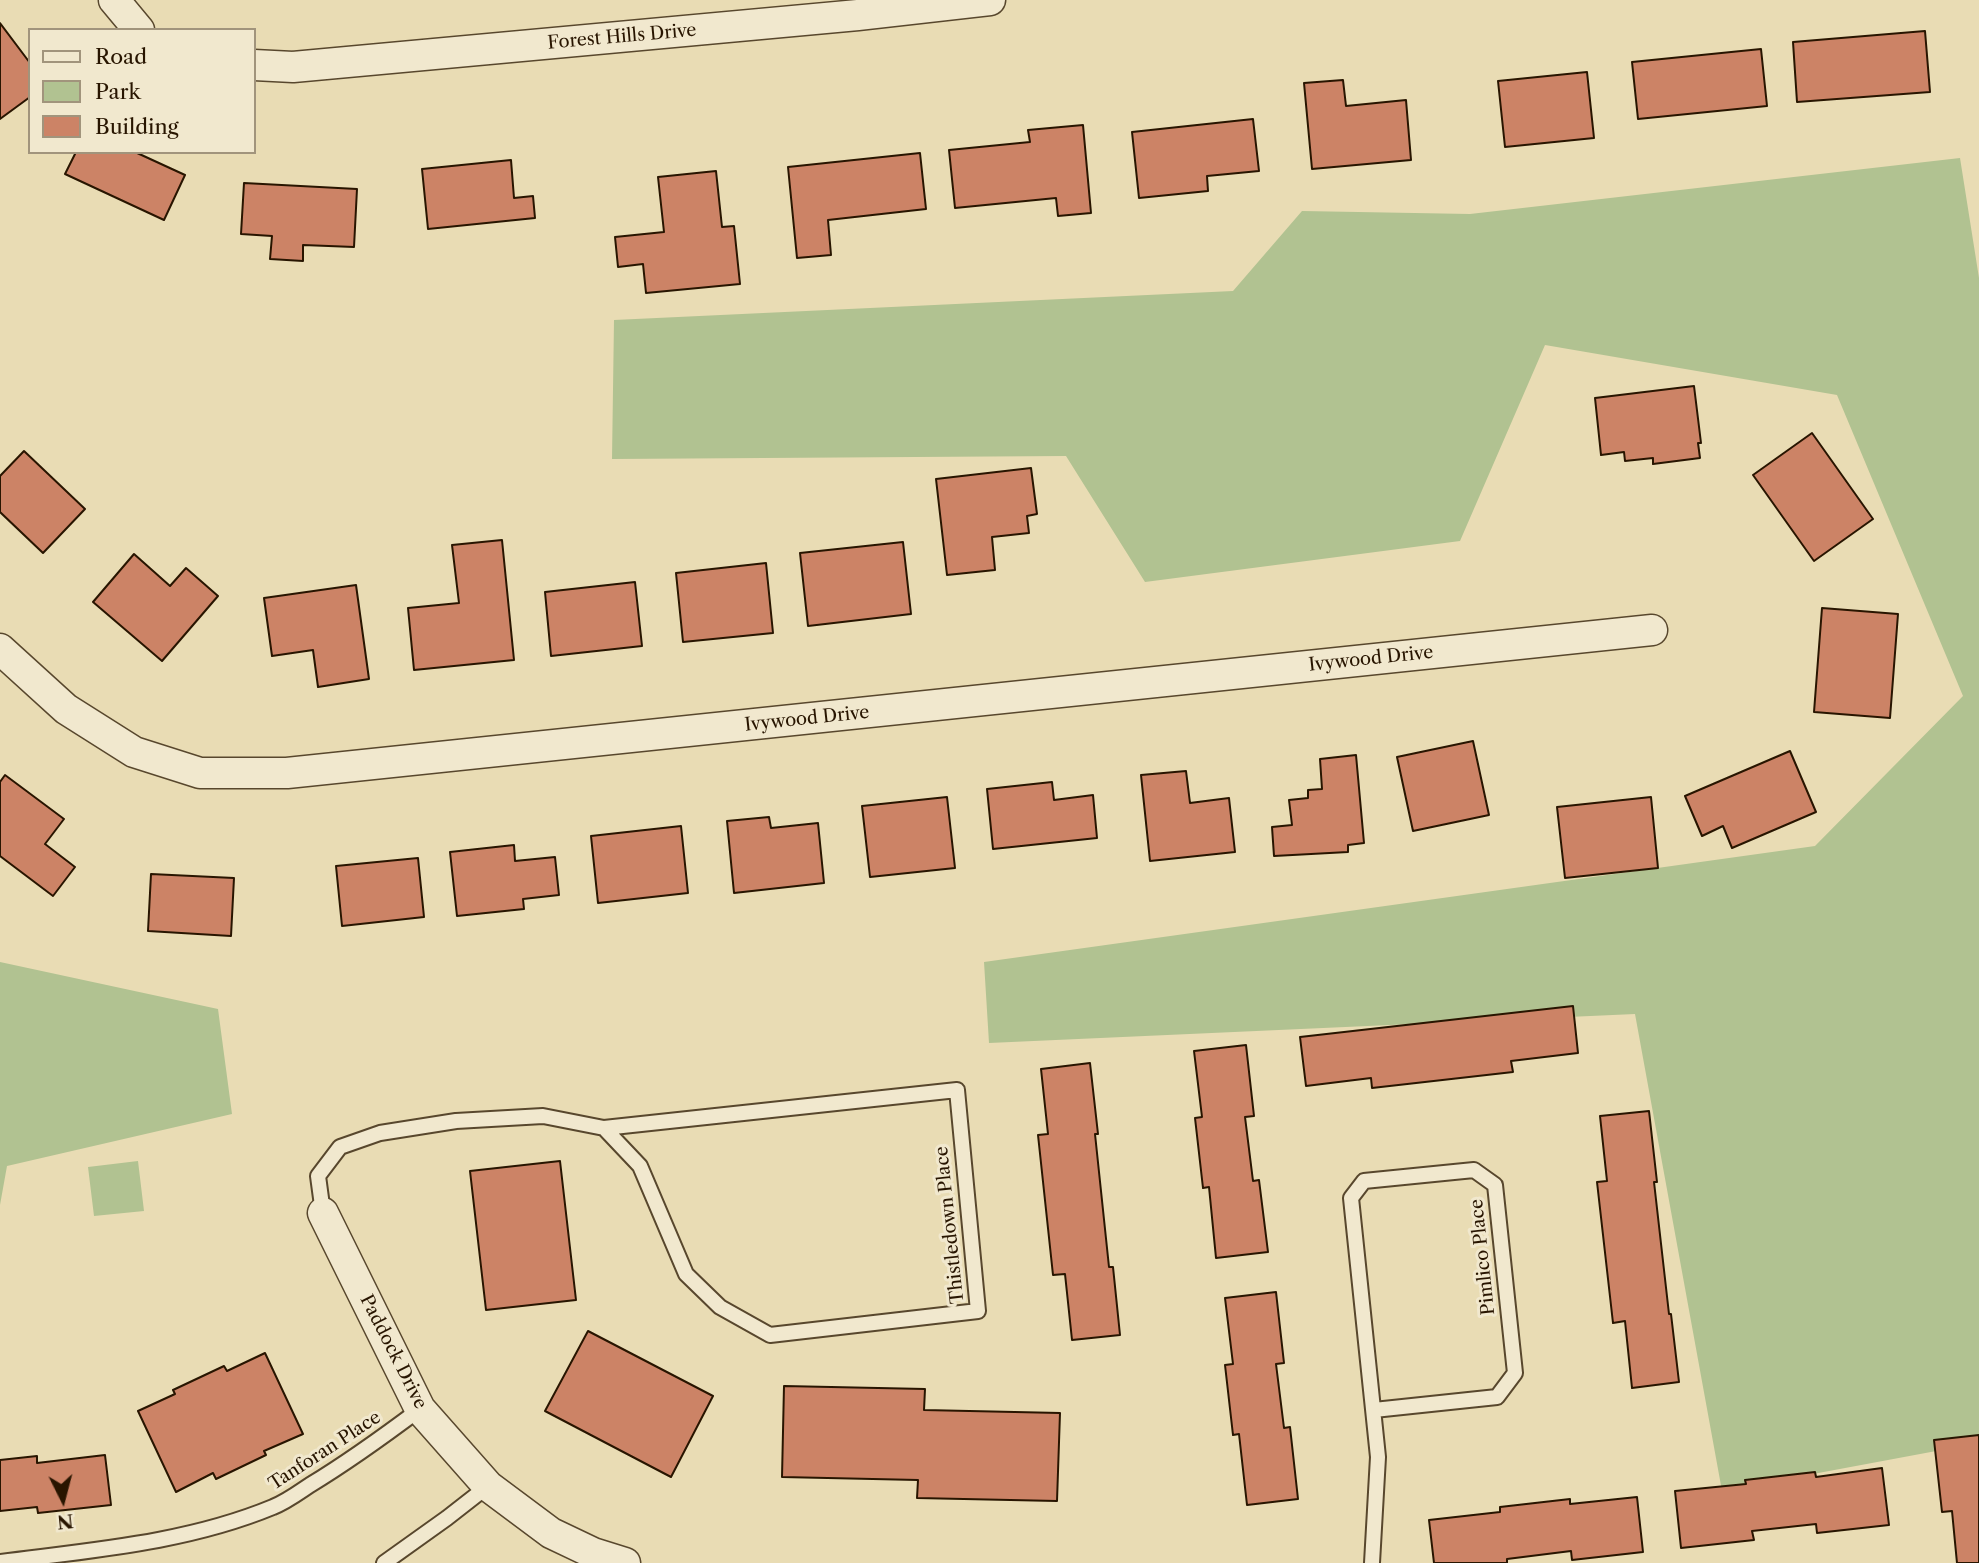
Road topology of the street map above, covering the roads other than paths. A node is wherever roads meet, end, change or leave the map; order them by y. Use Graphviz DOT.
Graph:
graph roads {
  1 [pos="114,0"];
  2 [pos="990,0"];
  3 [pos="858,8"];
  4 [pos="137,28"];
  5 [pos="256,65"];
  6 [pos="1652,630"];
  7 [pos="0,649"];
  8 [pos="604,1128"];
  9 [pos="323,1213"];
  10 [pos="421,1409"];
  11 [pos="1374,1410"];
  12 [pos="488,1486"];
  13 [pos="0,1562"];
  14 [pos="384,1563"];
  15 [pos="625,1563"];
  16 [pos="1372,1563"];
  1 -- 4 [label="street"];
  2 -- 3 [label="street, Forest Hills Drive"];
  3 -- 5 [label="street, Forest Hills Drive"];
  6 -- 7 [label="street, Ivywood Drive"];
  8 -- 8 [label="lane, Thistledown Place"];
  8 -- 9 [label="lane, Thistledown Place"];
  9 -- 10 [label="street, Paddock Drive"];
  10 -- 12 [label="street, Paddock Drive"];
  10 -- 13 [label="lane, Tanforan Place"];
  11 -- 11 [label="lane, Pimlico Place"];
  11 -- 16 [label="lane, Pimlico Place"];
  12 -- 14 [label="lane"];
  12 -- 15 [label="street, Paddock Drive"];
}
